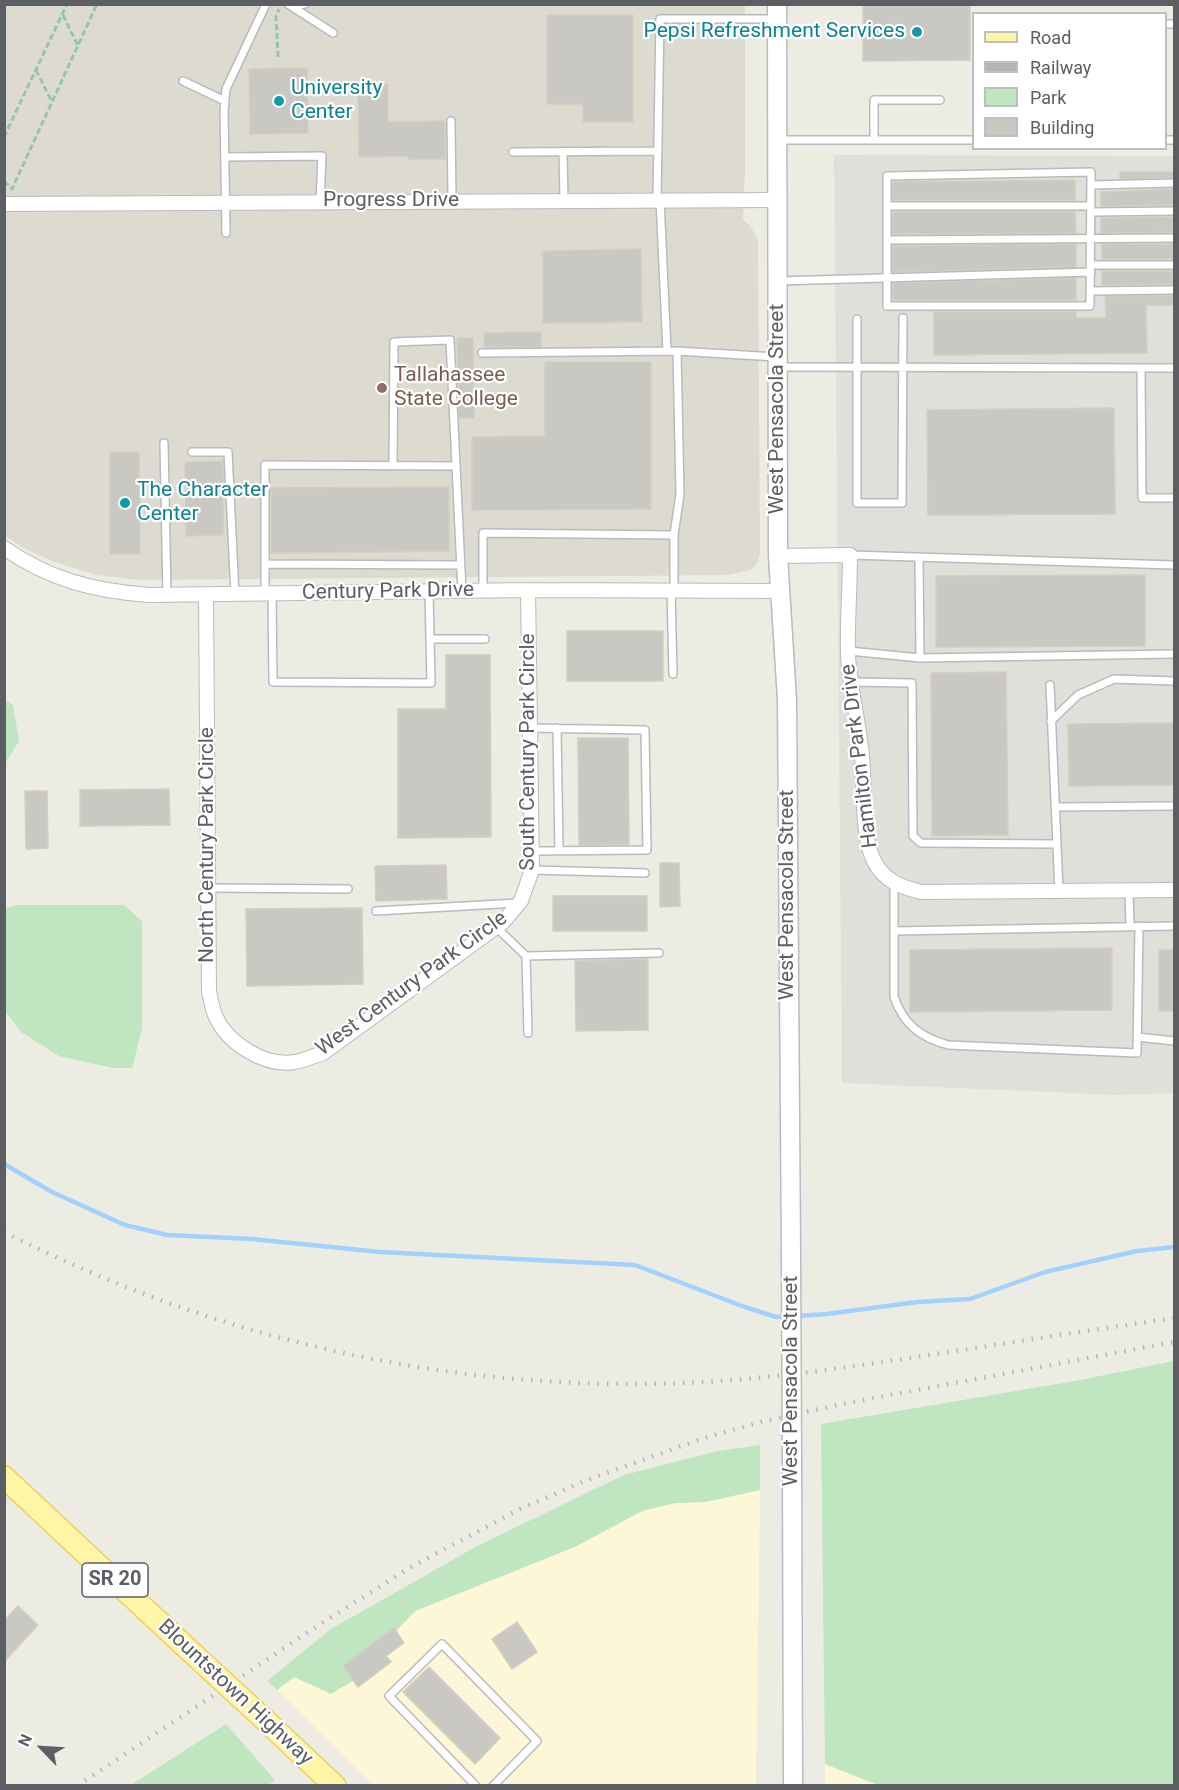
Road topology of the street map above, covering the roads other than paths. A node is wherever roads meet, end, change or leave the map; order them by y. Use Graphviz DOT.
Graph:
graph roads {
  1 [pos="266,4"];
  2 [pos="305,4"];
  3 [pos="290,5"];
  4 [pos="777,12"];
  5 [pos="333,33"];
  6 [pos="183,81"];
  7 [pos="940,100"];
  8 [pos="225,101"];
  9 [pos="451,120"];
  10 [pos="778,140"];
  11 [pos="874,140"];
  12 [pos="972,140"];
  13 [pos="658,151"];
  14 [pos="513,152"];
  15 [pos="563,152"];
  16 [pos="225,157"];
  17 [pos="1174,183"];
  18 [pos="1091,185"];
  19 [pos="659,199"];
  20 [pos="564,200"];
  21 [pos="778,200"];
  22 [pos="452,201"];
  23 [pos="226,202"];
  24 [pos="320,202"];
  25 [pos="4,204"];
  26 [pos="887,206"];
  27 [pos="1091,209"];
  28 [pos="1174,211"];
  29 [pos="226,233"];
  30 [pos="1091,238"];
  31 [pos="1174,238"];
  32 [pos="887,240"];
  33 [pos="1174,265"];
  34 [pos="1091,269"];
  35 [pos="887,278"];
  36 [pos="778,281"];
  37 [pos="1174,290"];
  38 [pos="1090,291"];
  39 [pos="903,318"];
  40 [pos="857,319"];
  41 [pos="667,351"];
  42 [pos="676,351"];
  43 [pos="482,353"];
  44 [pos="778,362"];
  45 [pos="857,367"];
  46 [pos="902,367"];
  47 [pos="1141,368"];
  48 [pos="1174,368"];
  49 [pos="164,443"];
  50 [pos="192,452"];
  51 [pos="393,465"];
  52 [pos="456,466"];
  53 [pos="1174,498"];
  54 [pos="674,535"];
  55 [pos="4,548"];
  56 [pos="850,555"];
  57 [pos="778,556"];
  58 [pos="919,557"];
  59 [pos="265,564"];
  60 [pos="460,565"];
  61 [pos="1174,566"];
  62 [pos="528,590"];
  63 [pos="673,590"];
  64 [pos="462,591"];
  65 [pos="483,591"];
  66 [pos="781,591"];
  67 [pos="429,592"];
  68 [pos="269,594"];
  69 [pos="206,595"];
  70 [pos="235,595"];
  71 [pos="167,596"];
  72 [pos="430,639"];
  73 [pos="485,639"];
  74 [pos="849,651"];
  75 [pos="1174,654"];
  76 [pos="920,658"];
  77 [pos="672,674"];
  78 [pos="1174,681"];
  79 [pos="852,682"];
  80 [pos="1050,685"];
  81 [pos="1052,721"];
  82 [pos="530,728"];
  83 [pos="557,729"];
  84 [pos="1174,806"];
  85 [pos="1055,807"];
  86 [pos="1057,844"];
  87 [pos="559,850"];
  88 [pos="532,851"];
  89 [pos="532,870"];
  90 [pos="645,873"];
  91 [pos="894,883"];
  92 [pos="208,888"];
  93 [pos="348,889"];
  94 [pos="1129,890"];
  95 [pos="1174,890"];
  96 [pos="1059,891"];
  97 [pos="516,907"];
  98 [pos="376,910"];
  99 [pos="1130,926"];
  100 [pos="1139,926"];
  101 [pos="496,927"];
  102 [pos="1174,927"];
  103 [pos="894,931"];
  104 [pos="659,953"];
  105 [pos="526,956"];
  106 [pos="528,1033"];
  107 [pos="1137,1037"];
  108 [pos="1174,1041"];
  109 [pos="275,1061"];
  110 [pos="4,1477"];
  111 [pos="334,1785"];
  112 [pos="476,1785"];
  113 [pos="493,1785"];
  114 [pos="793,1785"];
  1 -- 8 [label="lane"];
  2 -- 3 [label="lane"];
  3 -- 5 [label="lane"];
  4 -- 10 [label="main road, West Pensacola Street"];
  4 -- 13 [label="lane"];
  6 -- 8 [label="lane"];
  7 -- 11 [label="lane"];
  8 -- 16 [label="lane"];
  9 -- 22 [label="lane"];
  10 -- 11 [label="lane"];
  10 -- 21 [label="main road, West Pensacola Street"];
  11 -- 12 [label="lane"];
  13 -- 15 [label="lane"];
  13 -- 19 [label="lane"];
  14 -- 15 [label="lane"];
  15 -- 20 [label="lane"];
  16 -- 23 [label="lane"];
  16 -- 24 [label="lane"];
  17 -- 18 [label="lane"];
  18 -- 26 [label="lane"];
  18 -- 27 [label="lane"];
  19 -- 20 [label="street, Progress Drive"];
  19 -- 21 [label="street, Progress Drive"];
  19 -- 41 [label="lane"];
  20 -- 22 [label="street, Progress Drive"];
  21 -- 36 [label="main road, West Pensacola Street"];
  22 -- 24 [label="street, Progress Drive"];
  23 -- 24 [label="street, Progress Drive"];
  23 -- 25 [label="street, Progress Drive"];
  23 -- 29 [label="lane"];
  26 -- 27 [label="lane"];
  26 -- 32 [label="lane"];
  27 -- 28 [label="lane"];
  27 -- 30 [label="lane"];
  30 -- 31 [label="lane"];
  30 -- 32 [label="lane"];
  30 -- 34 [label="lane"];
  32 -- 35 [label="lane"];
  33 -- 34 [label="lane"];
  34 -- 35 [label="lane"];
  34 -- 38 [label="lane"];
  35 -- 36 [label="lane"];
  35 -- 38 [label="lane"];
  36 -- 44 [label="main road, West Pensacola Street"];
  37 -- 38 [label="lane"];
  39 -- 46 [label="lane"];
  40 -- 45 [label="lane"];
  41 -- 42 [label="lane"];
  41 -- 43 [label="lane"];
  42 -- 44 [label="lane"];
  42 -- 54 [label="lane"];
  44 -- 45 [label="lane"];
  44 -- 57 [label="main road, West Pensacola Street"];
  45 -- 46 [label="lane"];
  45 -- 46 [label="lane"];
  46 -- 47 [label="lane"];
  47 -- 48 [label="lane"];
  47 -- 53 [label="lane"];
  49 -- 71 [label="lane"];
  50 -- 70 [label="lane"];
  51 -- 52 [label="lane"];
  51 -- 52 [label="lane"];
  51 -- 59 [label="lane"];
  52 -- 60 [label="lane"];
  54 -- 63 [label="lane"];
  54 -- 65 [label="lane"];
  55 -- 71 [label="street, Century Park Drive"];
  56 -- 57 [label="street"];
  56 -- 58 [label="lane"];
  56 -- 74 [label="street, Hamilton Park Drive"];
  57 -- 66 [label="main road, West Pensacola Street"];
  58 -- 61 [label="lane"];
  58 -- 76 [label="lane"];
  59 -- 60 [label="lane"];
  59 -- 68 [label="lane"];
  60 -- 64 [label="lane"];
  62 -- 63 [label="street, Century Park Drive"];
  62 -- 65 [label="street, Century Park Drive"];
  62 -- 82 [label="street, South Century Park Circle"];
  63 -- 66 [label="street, Century Park Drive"];
  63 -- 77 [label="lane"];
  64 -- 65 [label="street, Century Park Drive"];
  64 -- 67 [label="street, Century Park Drive"];
  66 -- 114 [label="main road, West Pensacola Street, bridge"];
  67 -- 68 [label="street, Century Park Drive"];
  67 -- 72 [label="lane"];
  68 -- 70 [label="street, Century Park Drive"];
  68 -- 72 [label="lane"];
  69 -- 70 [label="street, Century Park Drive"];
  69 -- 71 [label="street, Century Park Drive"];
  69 -- 92 [label="street, North Century Park Circle"];
  72 -- 73 [label="lane"];
  74 -- 76 [label="lane"];
  74 -- 79 [label="street, Hamilton Park Drive"];
  75 -- 76 [label="lane"];
  78 -- 81 [label="lane"];
  79 -- 86 [label="lane"];
  79 -- 91 [label="street, Hamilton Park Drive"];
  80 -- 81 [label="lane"];
  81 -- 85 [label="lane"];
  82 -- 83 [label="lane"];
  82 -- 88 [label="street, South Century Park Circle"];
  83 -- 87 [label="lane"];
  83 -- 87 [label="lane"];
  84 -- 85 [label="lane"];
  85 -- 86 [label="lane"];
  86 -- 96 [label="lane"];
  87 -- 88 [label="lane"];
  88 -- 89 [label="street, South Century Park Circle"];
  89 -- 90 [label="lane"];
  89 -- 97 [label="street, South Century Park Circle"];
  91 -- 96 [label="street"];
  91 -- 103 [label="lane"];
  92 -- 93 [label="lane"];
  92 -- 109 [label="street, North Century Park Circle"];
  94 -- 95 [label="street"];
  94 -- 96 [label="street"];
  94 -- 99 [label="lane"];
  97 -- 98 [label="lane"];
  97 -- 101 [label="street, West Century Park Circle"];
  99 -- 100 [label="lane"];
  99 -- 103 [label="lane"];
  100 -- 102 [label="lane"];
  100 -- 107 [label="lane"];
  101 -- 105 [label="lane"];
  101 -- 109 [label="street, West Century Park Circle"];
  103 -- 107 [label="lane"];
  104 -- 105 [label="lane"];
  105 -- 106 [label="lane"];
  107 -- 108 [label="lane"];
  110 -- 111 [label="main road, Blountstown Highway / SR 20, bridge"];
  112 -- 113 [label="lane"];
}
